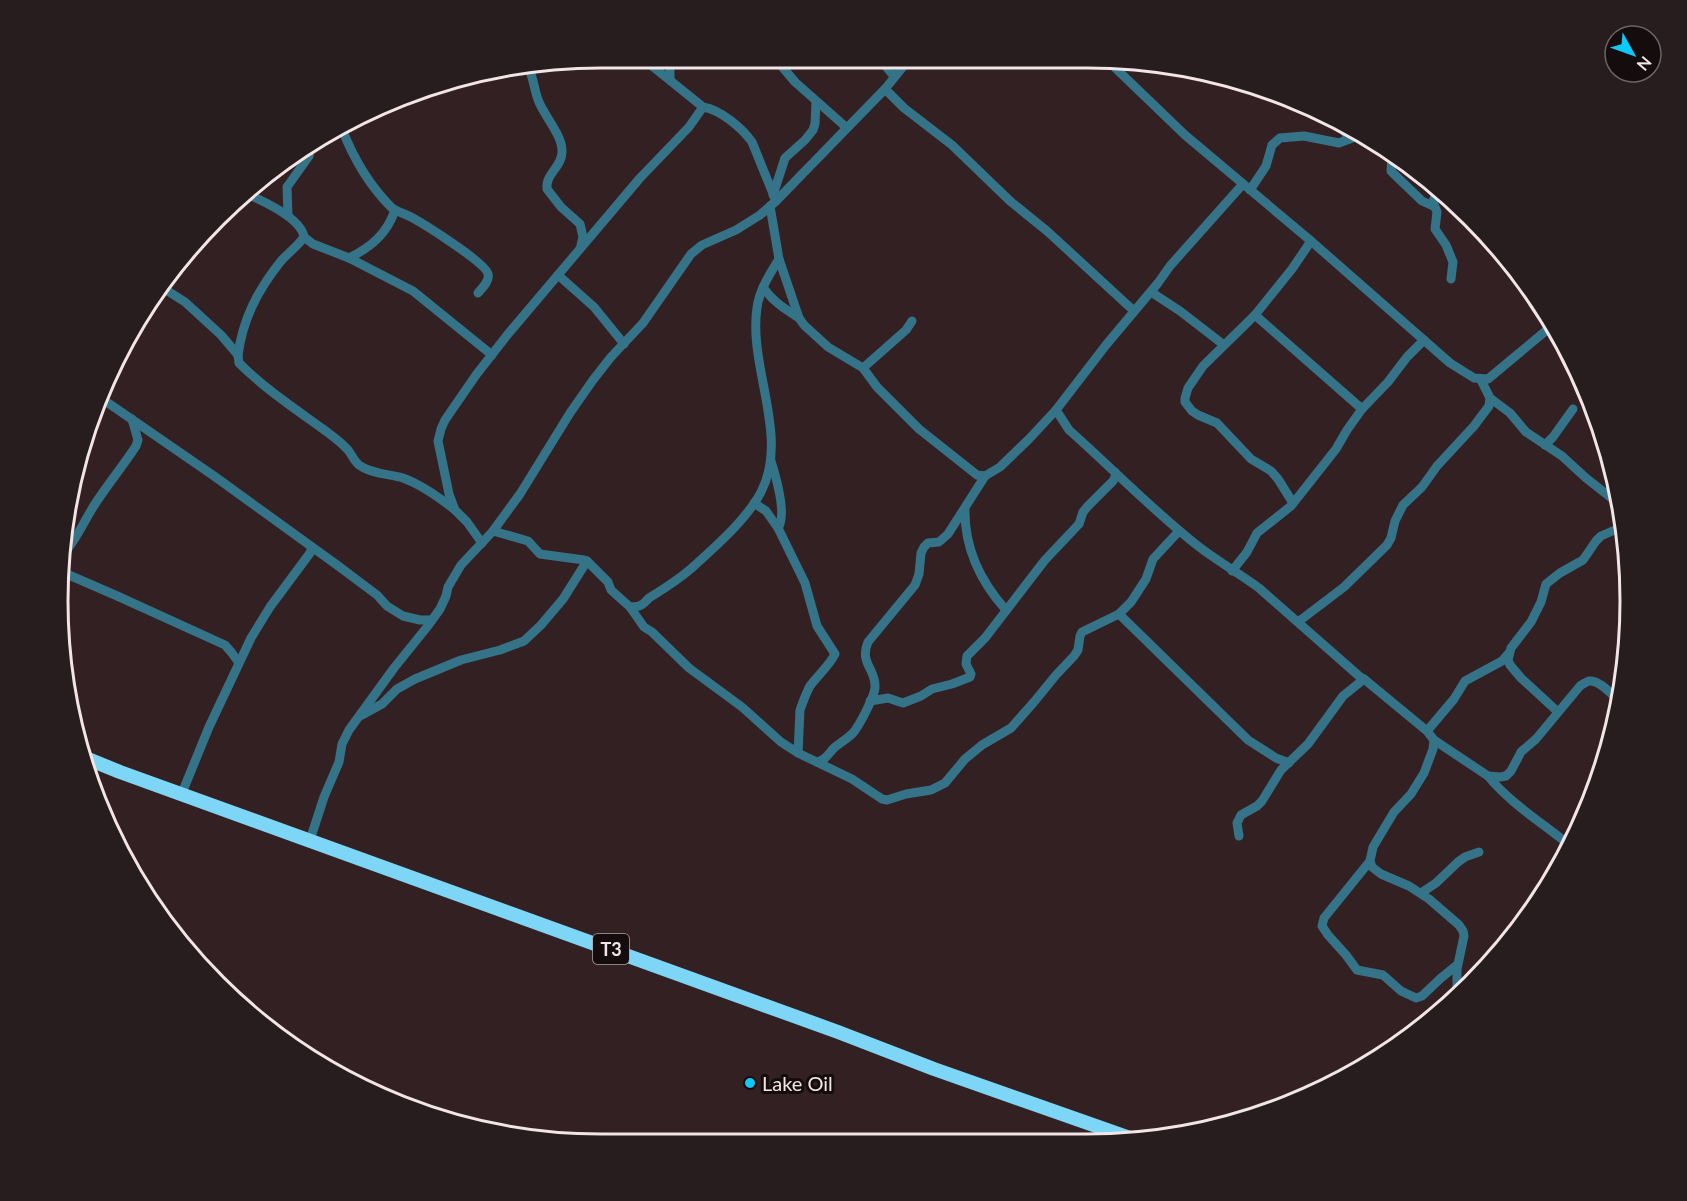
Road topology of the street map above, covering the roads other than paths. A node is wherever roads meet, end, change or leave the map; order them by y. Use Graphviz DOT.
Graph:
graph roads {
  1 [pos="656,68"];
  2 [pos="670,68"];
  3 [pos="783,68"];
  4 [pos="887,68"];
  5 [pos="901,68"];
  6 [pos="1116,69"];
  7 [pos="530,72"];
  8 [pos="894,76"];
  9 [pos="670,79"];
  10 [pos="885,89"];
  11 [pos="816,102"];
  12 [pos="703,107"];
  13 [pos="846,128"];
  14 [pos="344,133"];
  15 [pos="1347,136"];
  16 [pos="1352,139"];
  17 [pos="1349,140"];
  18 [pos="309,154"];
  19 [pos="1392,163"];
  20 [pos="1246,187"];
  21 [pos="253,197"];
  22 [pos="1435,198"];
  23 [pos="773,201"];
  24 [pos="1433,206"];
  25 [pos="395,210"];
  26 [pos="288,216"];
  27 [pos="304,237"];
  28 [pos="1311,241"];
  29 [pos="581,248"];
  30 [pos="349,258"];
  31 [pos="779,259"];
  32 [pos="558,275"];
  33 [pos="1451,279"];
  34 [pos="763,287"];
  35 [pos="167,291"];
  36 [pos="1151,292"];
  37 [pos="478,293"];
  38 [pos="1134,311"];
  39 [pos="1255,315"];
  40 [pos="799,318"];
  41 [pos="912,321"];
  42 [pos="1546,331"];
  43 [pos="1424,340"];
  44 [pos="624,344"];
  45 [pos="1224,345"];
  46 [pos="238,355"];
  47 [pos="492,355"];
  48 [pos="863,368"];
  49 [pos="1481,380"];
  50 [pos="1490,398"];
  51 [pos="106,402"];
  52 [pos="1362,409"];
  53 [pos="1574,409"];
  54 [pos="1056,410"];
  55 [pos="132,420"];
  56 [pos="1545,445"];
  57 [pos="770,458"];
  58 [pos="1115,472"];
  59 [pos="985,476"];
  60 [pos="1609,496"];
  61 [pos="1293,502"];
  62 [pos="754,503"];
  63 [pos="965,508"];
  64 [pos="454,510"];
  65 [pos="778,528"];
  66 [pos="1615,530"];
  67 [pos="493,531"];
  68 [pos="1179,531"];
  69 [pos="482,543"];
  70 [pos="71,545"];
  71 [pos="312,547"];
  72 [pos="587,561"];
  73 [pos="1232,571"];
  74 [pos="69,575"];
  75 [pos="630,607"];
  76 [pos="1006,610"];
  77 [pos="1119,614"];
  78 [pos="432,620"];
  79 [pos="1298,622"];
  80 [pos="1509,653"];
  81 [pos="238,663"];
  82 [pos="1364,679"];
  83 [pos="1611,694"];
  84 [pos="870,701"];
  85 [pos="1558,712"];
  86 [pos="360,716"];
  87 [pos="1427,731"];
  88 [pos="1434,740"];
  89 [pos="798,753"];
  90 [pos="93,761"];
  91 [pos="817,762"];
  92 [pos="1289,762"];
  93 [pos="1488,776"];
  94 [pos="182,793"];
  95 [pos="1239,836"];
  96 [pos="310,840"];
  97 [pos="1563,840"];
  98 [pos="1479,852"];
  99 [pos="1370,861"];
  100 [pos="1421,893"];
  101 [pos="1457,965"];
  102 [pos="1457,983"];
  103 [pos="1114,1132"];
  1 -- 9 [label="street"];
  2 -- 9 [label="street"];
  3 -- 11 [label="street"];
  4 -- 8 [label="street"];
  5 -- 8 [label="street"];
  6 -- 20 [label="street"];
  7 -- 29 [label="street"];
  8 -- 10 [label="street"];
  9 -- 12 [label="street"];
  10 -- 13 [label="street"];
  10 -- 38 [label="street"];
  11 -- 13 [label="street"];
  11 -- 23 [label="street"];
  12 -- 23 [label="street"];
  12 -- 29 [label="street"];
  13 -- 23 [label="street"];
  14 -- 25 [label="street"];
  15 -- 17 [label="street"];
  16 -- 17 [label="street"];
  17 -- 20 [label="street"];
  18 -- 26 [label="street"];
  19 -- 24 [label="street"];
  20 -- 28 [label="street"];
  20 -- 36 [label="street"];
  21 -- 26 [label="street"];
  22 -- 24 [label="street"];
  23 -- 31 [label="street"];
  23 -- 44 [label="street"];
  24 -- 33 [label="street"];
  25 -- 30 [label="street"];
  25 -- 37 [label="street"];
  26 -- 27 [label="street"];
  27 -- 30 [label="street"];
  27 -- 46 [label="street"];
  28 -- 39 [label="street"];
  28 -- 43 [label="street"];
  29 -- 32 [label="street"];
  30 -- 47 [label="street"];
  31 -- 34 [label="street"];
  31 -- 40 [label="street"];
  32 -- 44 [label="street"];
  32 -- 47 [label="street"];
  34 -- 40 [label="street"];
  34 -- 57 [label="street"];
  35 -- 46 [label="street"];
  36 -- 38 [label="street"];
  36 -- 45 [label="street"];
  38 -- 54 [label="street"];
  39 -- 45 [label="street"];
  39 -- 52 [label="street"];
  40 -- 48 [label="street"];
  41 -- 48 [label="street"];
  42 -- 49 [label="street"];
  43 -- 49 [label="street"];
  43 -- 52 [label="street"];
  44 -- 67 [label="street"];
  45 -- 61 [label="street"];
  46 -- 64 [label="street"];
  47 -- 64 [label="street"];
  48 -- 59 [label="street"];
  49 -- 50 [label="street"];
  50 -- 56 [label="street"];
  50 -- 79 [label="street"];
  51 -- 55 [label="street"];
  52 -- 61 [label="street"];
  53 -- 56 [label="street"];
  54 -- 58 [label="street"];
  54 -- 59 [label="street"];
  55 -- 70 [label="street"];
  55 -- 71 [label="street"];
  56 -- 60 [label="street"];
  57 -- 62 [label="street"];
  57 -- 65 [label="street"];
  58 -- 68 [label="street"];
  58 -- 76 [label="street"];
  59 -- 63 [label="street"];
  61 -- 73 [label="street"];
  62 -- 65 [label="street"];
  62 -- 75 [label="street"];
  63 -- 76 [label="street"];
  63 -- 84 [label="street"];
  64 -- 69 [label="street"];
  65 -- 89 [label="street"];
  66 -- 80 [label="street"];
  67 -- 69 [label="street"];
  67 -- 72 [label="street"];
  68 -- 73 [label="street"];
  68 -- 77 [label="street"];
  69 -- 78 [label="street"];
  71 -- 78 [label="street"];
  71 -- 81 [label="street"];
  72 -- 75 [label="street"];
  72 -- 86 [label="street"];
  73 -- 79 [label="street"];
  74 -- 81 [label="street"];
  75 -- 89 [label="street"];
  76 -- 84 [label="street"];
  77 -- 91 [label="street"];
  77 -- 92 [label="street"];
  78 -- 86 [label="street"];
  79 -- 82 [label="street"];
  80 -- 85 [label="street"];
  80 -- 87 [label="street"];
  81 -- 94 [label="street"];
  82 -- 87 [label="street"];
  82 -- 92 [label="street"];
  83 -- 85 [label="street"];
  84 -- 91 [label="street"];
  85 -- 93 [label="street"];
  86 -- 96 [label="street"];
  87 -- 88 [label="street"];
  88 -- 93 [label="street"];
  88 -- 99 [label="street"];
  89 -- 91 [label="street"];
  90 -- 94 [label="highway, T3"];
  92 -- 95 [label="street"];
  93 -- 97 [label="street"];
  94 -- 96 [label="highway, T3"];
  96 -- 103 [label="highway, T3"];
  98 -- 100 [label="street"];
  99 -- 100 [label="street"];
  99 -- 101 [label="street"];
  100 -- 101 [label="street"];
  101 -- 102 [label="street"];
}
